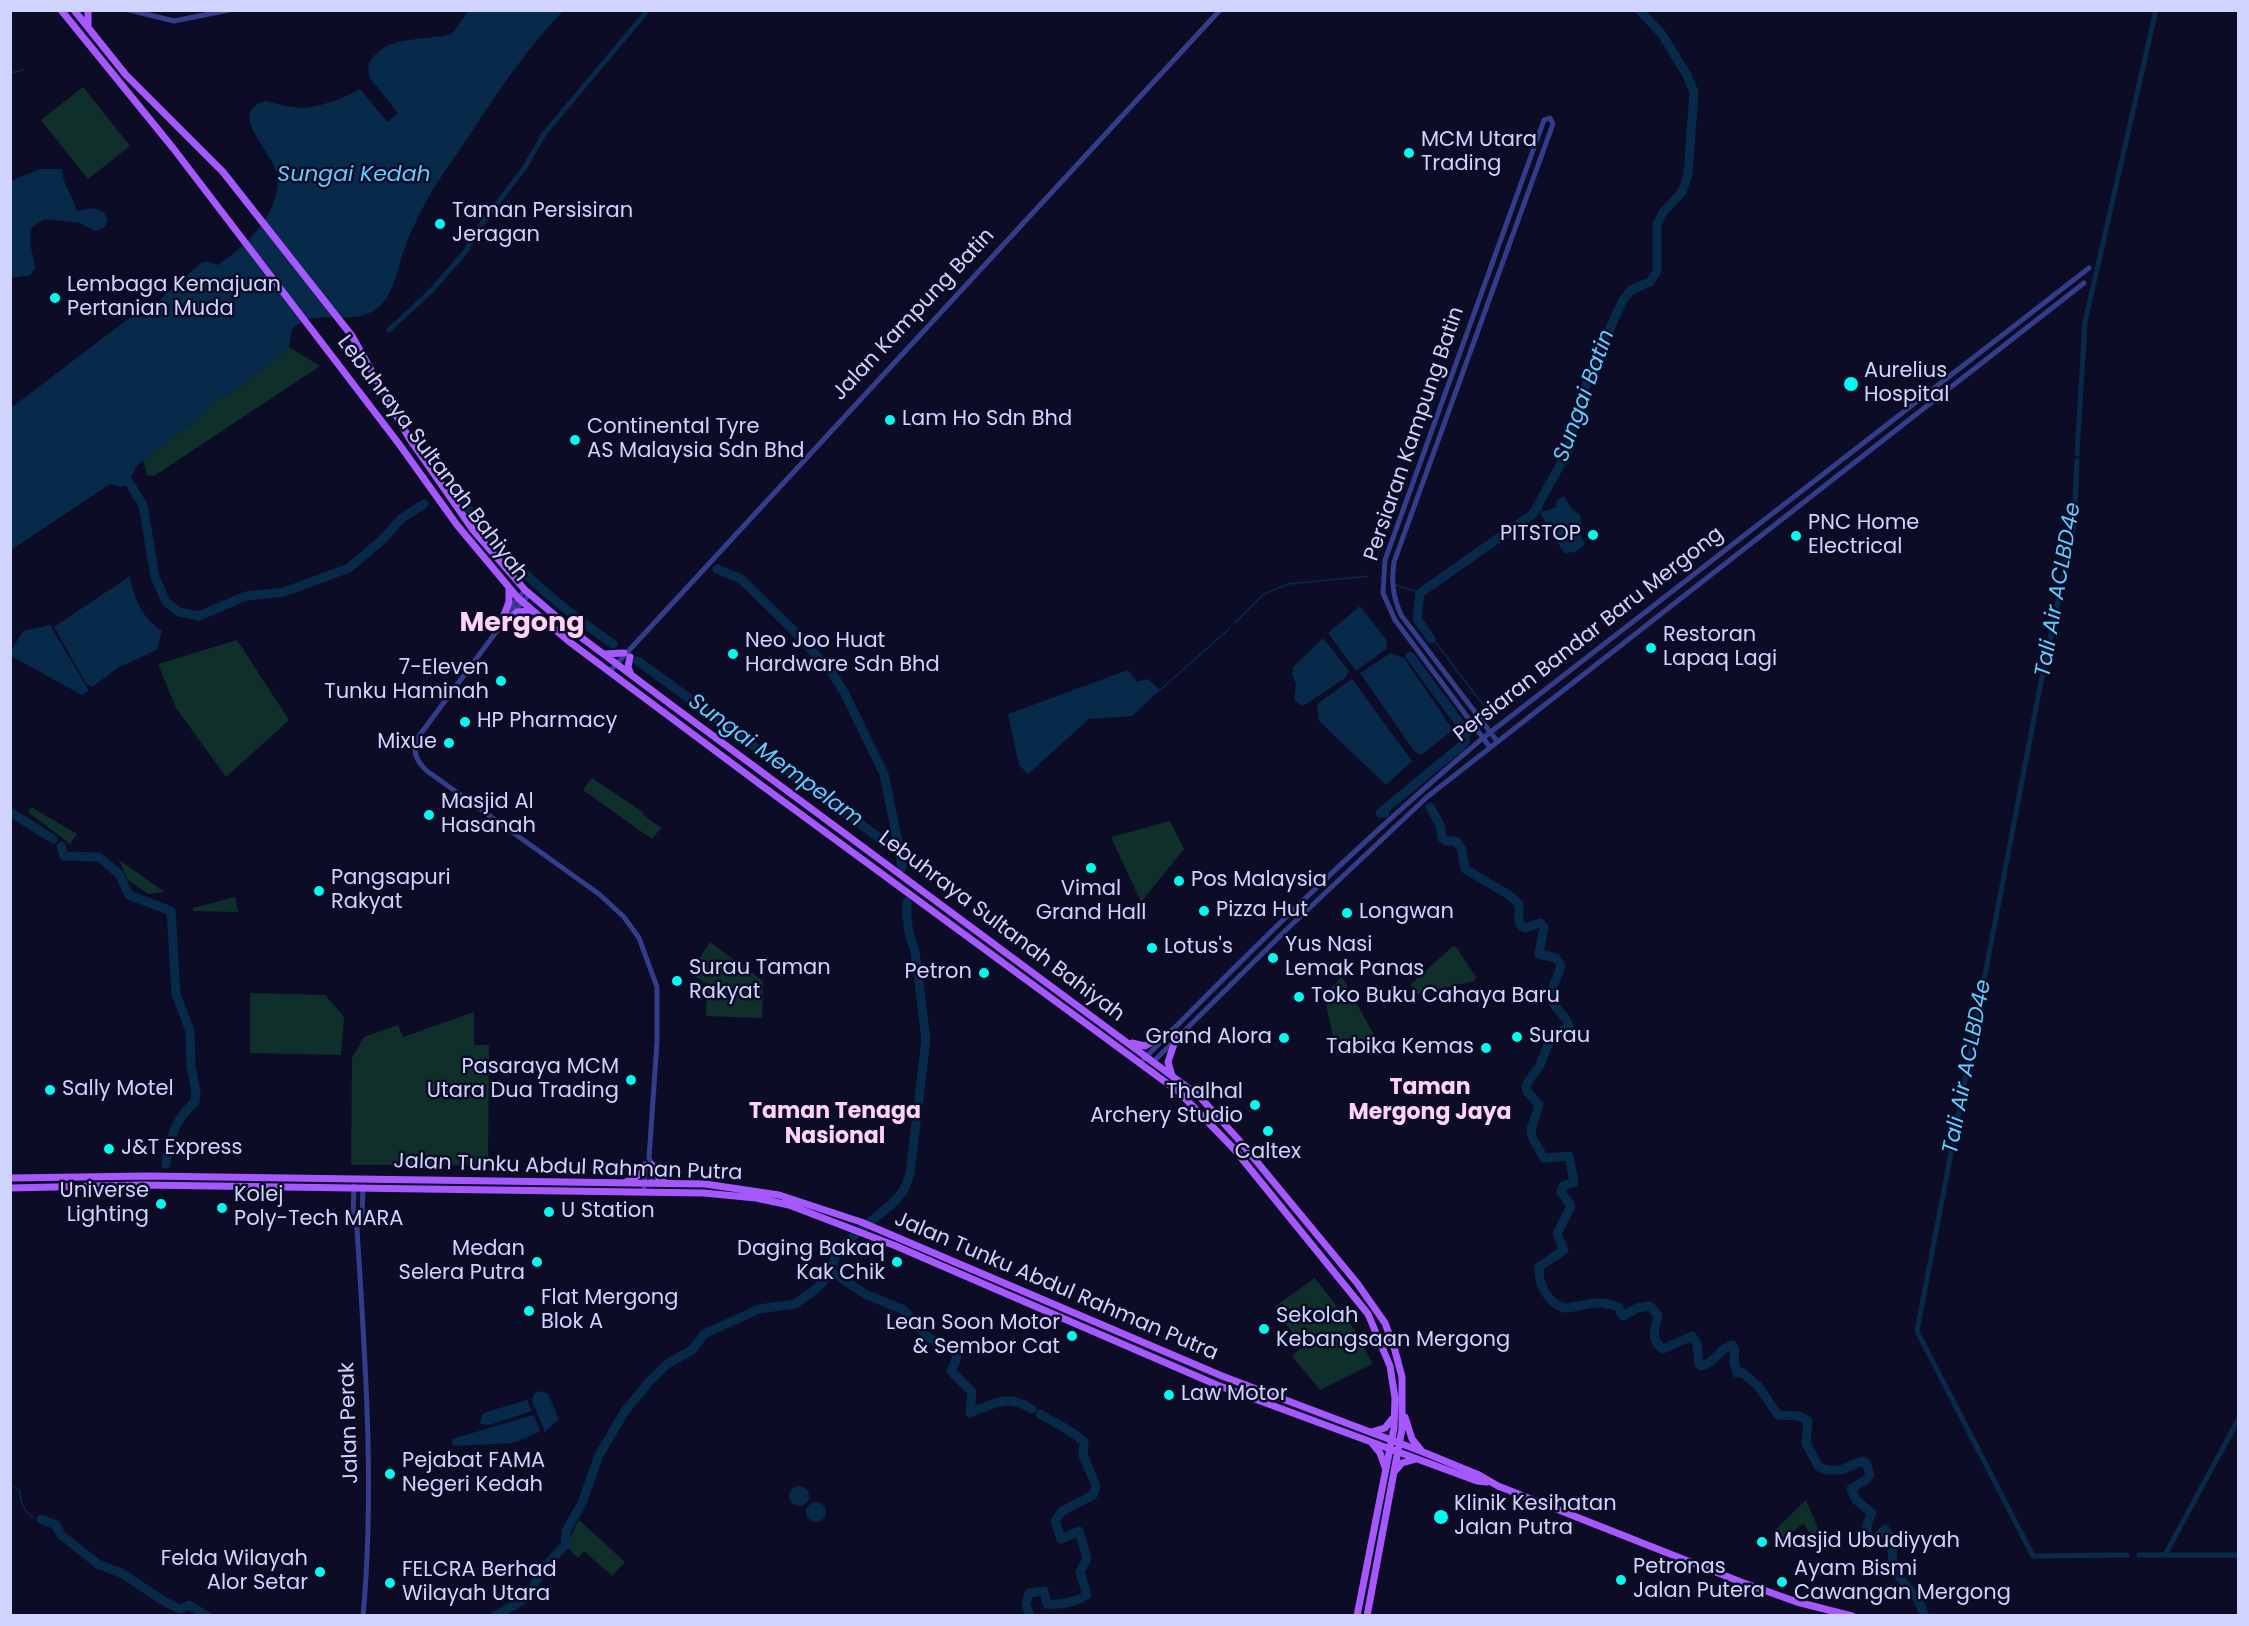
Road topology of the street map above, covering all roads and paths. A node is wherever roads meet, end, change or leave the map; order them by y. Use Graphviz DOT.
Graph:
graph roads {
  1 [pos="61,10"];
  2 [pos="68,10"];
  3 [pos="74,10"];
  4 [pos="88,10"];
  5 [pos="129,10"];
  6 [pos="229,10"];
  7 [pos="1220,10"];
  8 [pos="68,19"];
  9 [pos="89,30"];
  10 [pos="2089,268"];
  11 [pos="2084,284"];
  12 [pos="509,588"];
  13 [pos="527,592"];
  14 [pos="521,600"];
  15 [pos="534,612"];
  16 [pos="505,620"];
  17 [pos="602,653"];
  18 [pos="627,655"];
  19 [pos="619,666"];
  20 [pos="613,673"];
  21 [pos="633,677"];
  22 [pos="1490,732"];
  23 [pos="1483,738"];
  24 [pos="1497,741"];
  25 [pos="1489,746"];
  26 [pos="800,799"];
  27 [pos="793,809"];
  28 [pos="1170,1032"];
  29 [pos="1122,1038"];
  30 [pos="1176,1038"];
  31 [pos="1149,1059"];
  32 [pos="1139,1064"];
  33 [pos="1146,1068"];
  34 [pos="1172,1076"];
  35 [pos="649,1163"];
  36 [pos="10,1178"];
  37 [pos="354,1178"];
  38 [pos="363,1179"];
  39 [pos="621,1184"];
  40 [pos="648,1184"];
  41 [pos="669,1184"];
  42 [pos="10,1188"];
  43 [pos="354,1188"];
  44 [pos="363,1188"];
  45 [pos="647,1193"];
  46 [pos="357,1229"];
  47 [pos="1404,1412"];
  48 [pos="1395,1413"];
  49 [pos="1367,1436"];
  50 [pos="1395,1446"];
  51 [pos="1422,1456"];
  52 [pos="1390,1473"];
  53 [pos="363,1616"];
  54 [pos="1357,1616"];
  55 [pos="1367,1616"];
  56 [pos="1852,1616"];
  1 -- 8 [label="main road, Lebuhraya Sultanah Bahiyah"];
  2 -- 8 [label="main road"];
  3 -- 9 [label="main road, Lebuhraya Sultanah Bahiyah"];
  4 -- 9 [label="main road"];
  5 -- 6 [label="street"];
  7 -- 18 [label="street, Jalan Kampung Batin"];
  8 -- 12 [label="main road, Lebuhraya Sultanah Bahiyah"];
  9 -- 13 [label="main road, Lebuhraya Sultanah Bahiyah"];
  10 -- 22 [label="street, Persiaran Bandar Baru Mergong"];
  11 -- 24 [label="street, Persiaran Bandar Baru Mergong"];
  12 -- 14 [label="main road, Lebuhraya Sultanah Bahiyah"];
  12 -- 16 [label="main road"];
  13 -- 14 [label="street"];
  13 -- 17 [label="main road, Lebuhraya Sultanah Bahiyah"];
  14 -- 15 [label="main road, Lebuhraya Sultanah Bahiyah"];
  14 -- 16 [label="street"];
  15 -- 16 [label="main road"];
  15 -- 20 [label="main road, Lebuhraya Sultanah Bahiyah"];
  16 -- 35 [label="street"];
  17 -- 18 [label="main road"];
  17 -- 19 [label="main road, Lebuhraya Sultanah Bahiyah"];
  18 -- 19 [label="street, Jalan Kampung Batin"];
  18 -- 21 [label="main road"];
  19 -- 20 [label="street, Jalan Kampung Batin"];
  19 -- 21 [label="main road, Lebuhraya Sultanah Bahiyah"];
  20 -- 27 [label="main road, Lebuhraya Sultanah Bahiyah"];
  21 -- 26 [label="main road, Lebuhraya Sultanah Bahiyah"];
  22 -- 23 [label="street, Persiaran Bandar Baru Mergong"];
  22 -- 23 [label="street, Persiaran Kampung Batin"];
  22 -- 24 [label="street, Persiaran Kampung Batin"];
  23 -- 25 [label="street, Persiaran Kampung Batin"];
  23 -- 28 [label="street, Persiaran Bandar Baru Mergong"];
  24 -- 25 [label="street, Persiaran Bandar Baru Mergong"];
  25 -- 30 [label="street, Persiaran Bandar Baru Mergong"];
  26 -- 27 [label="main road"];
  26 -- 29 [label="main road, Lebuhraya Sultanah Bahiyah"];
  27 -- 32 [label="main road, Lebuhraya Sultanah Bahiyah"];
  28 -- 29 [label="main road"];
  28 -- 31 [label="street, Persiaran Bandar Baru Mergong"];
  29 -- 31 [label="main road, Lebuhraya Sultanah Bahiyah"];
  30 -- 31 [label="street, Persiaran Bandar Baru Mergong"];
  30 -- 34 [label="main road"];
  31 -- 32 [label="street, Persiaran Bandar Baru Mergong"];
  31 -- 33 [label="street, Persiaran Bandar Baru Mergong"];
  31 -- 34 [label="main road, Lebuhraya Sultanah Bahiyah"];
  32 -- 33 [label="main road, Lebuhraya Sultanah Bahiyah"];
  33 -- 48 [label="main road, Lebuhraya Sultanah Bahiyah"];
  34 -- 47 [label="main road, Lebuhraya Sultanah Bahiyah"];
  35 -- 39 [label="main road"];
  35 -- 40 [label="street"];
  35 -- 41 [label="main road"];
  36 -- 37 [label="main road, Jalan Tunku Abdul Rahman Putra"];
  37 -- 38 [label="main road, Jalan Tunku Abdul Rahman Putra"];
  37 -- 43 [label="street, Jalan Perak"];
  38 -- 39 [label="main road, Jalan Tunku Abdul Rahman Putra"];
  38 -- 44 [label="street, Jalan Perak"];
  39 -- 40 [label="main road, Jalan Tunku Abdul Rahman Putra"];
  40 -- 41 [label="main road, Jalan Tunku Abdul Rahman Putra"];
  40 -- 45 [label="main road"];
  41 -- 49 [label="main road, Jalan Tunku Abdul Rahman Putra"];
  42 -- 43 [label="main road, Jalan Tunku Abdul Rahman Putra"];
  43 -- 44 [label="main road, Jalan Tunku Abdul Rahman Putra"];
  43 -- 46 [label="street, Jalan Perak"];
  44 -- 45 [label="main road, Jalan Tunku Abdul Rahman Putra"];
  44 -- 46 [label="street, Jalan Perak"];
  45 -- 49 [label="main road, Jalan Tunku Abdul Rahman Putra"];
  46 -- 53 [label="street, Jalan Perak"];
  47 -- 50 [label="main road, Lebuhraya Sultanah Bahiyah"];
  47 -- 51 [label="main road"];
  48 -- 49 [label="main road"];
  48 -- 50 [label="main road, Lebuhraya Sultanah Bahiyah"];
  49 -- 50 [label="main road, Jalan Tunku Abdul Rahman Putra"];
  49 -- 52 [label="main road"];
  50 -- 51 [label="main road, Jalan Tunku Abdul Rahman Putra"];
  50 -- 52 [label="main road, Lebuhraya Sultanah Bahiyah"];
  51 -- 52 [label="main road"];
  51 -- 56 [label="main road, Jalan Tunku Abdul Rahman Putra"];
  52 -- 54 [label="main road, Lebuhraya Sultanah Bahiyah"];
  52 -- 55 [label="main road, Lebuhraya Sultanah Bahiyah"];
}
